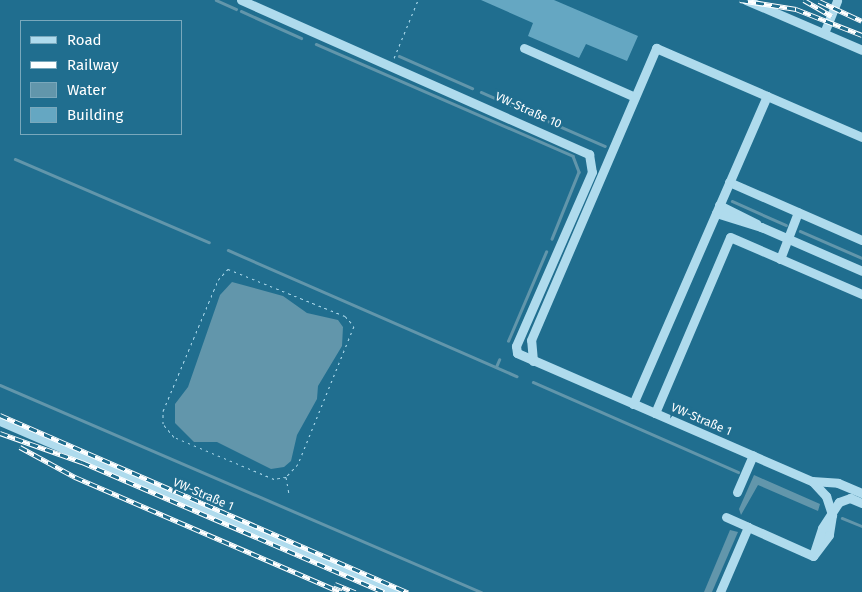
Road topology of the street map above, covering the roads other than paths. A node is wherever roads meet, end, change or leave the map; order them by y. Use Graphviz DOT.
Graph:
graph roads {
  1 [pos="241,0"];
  2 [pos="746,0"];
  3 [pos="837,0"];
  4 [pos="824,33"];
  5 [pos="524,48"];
  6 [pos="862,50"];
  7 [pos="767,96"];
  8 [pos="635,97"];
  9 [pos="862,138"];
  10 [pos="729,182"];
  11 [pos="718,209"];
  12 [pos="798,212"];
  13 [pos="788,238"];
  14 [pos="862,240"];
  15 [pos="780,259"];
  16 [pos="862,271"];
  17 [pos="862,294"];
  18 [pos="533,361"];
  19 [pos="633,404"];
  20 [pos="655,413"];
  21 [pos="0,421"];
  22 [pos="753,455"];
  23 [pos="812,481"];
  24 [pos="737,492"];
  25 [pos="862,493"];
  26 [pos="862,503"];
  27 [pos="832,515"];
  28 [pos="726,518"];
  29 [pos="748,527"];
  30 [pos="396,592"];
  31 [pos="720,592"];
  1 -- 18 [label="street, VW-Straße 10"];
  2 -- 4 [label="street"];
  3 -- 4 [label="street"];
  4 -- 6 [label="street"];
  5 -- 8 [label="street"];
  7 -- 8 [label="street"];
  7 -- 9 [label="street"];
  7 -- 10 [label="street"];
  8 -- 18 [label="street"];
  10 -- 11 [label="street"];
  10 -- 12 [label="street"];
  11 -- 13 [label="street"];
  11 -- 19 [label="street"];
  12 -- 13 [label="street"];
  12 -- 14 [label="street"];
  13 -- 15 [label="street"];
  13 -- 16 [label="street"];
  15 -- 17 [label="street"];
  15 -- 20 [label="street"];
  18 -- 19 [label="street, VW-Straße 1"];
  19 -- 20 [label="street, VW-Straße 1"];
  20 -- 22 [label="street, VW-Straße 1"];
  21 -- 30 [label="street, VW-Straße 1"];
  22 -- 23 [label="street, VW-Straße 1"];
  22 -- 24 [label="street"];
  23 -- 25 [label="street, VW-Straße 1"];
  23 -- 27 [label="street"];
  26 -- 27 [label="street"];
  27 -- 29 [label="street"];
  28 -- 29 [label="street"];
  29 -- 31 [label="street"];
}
